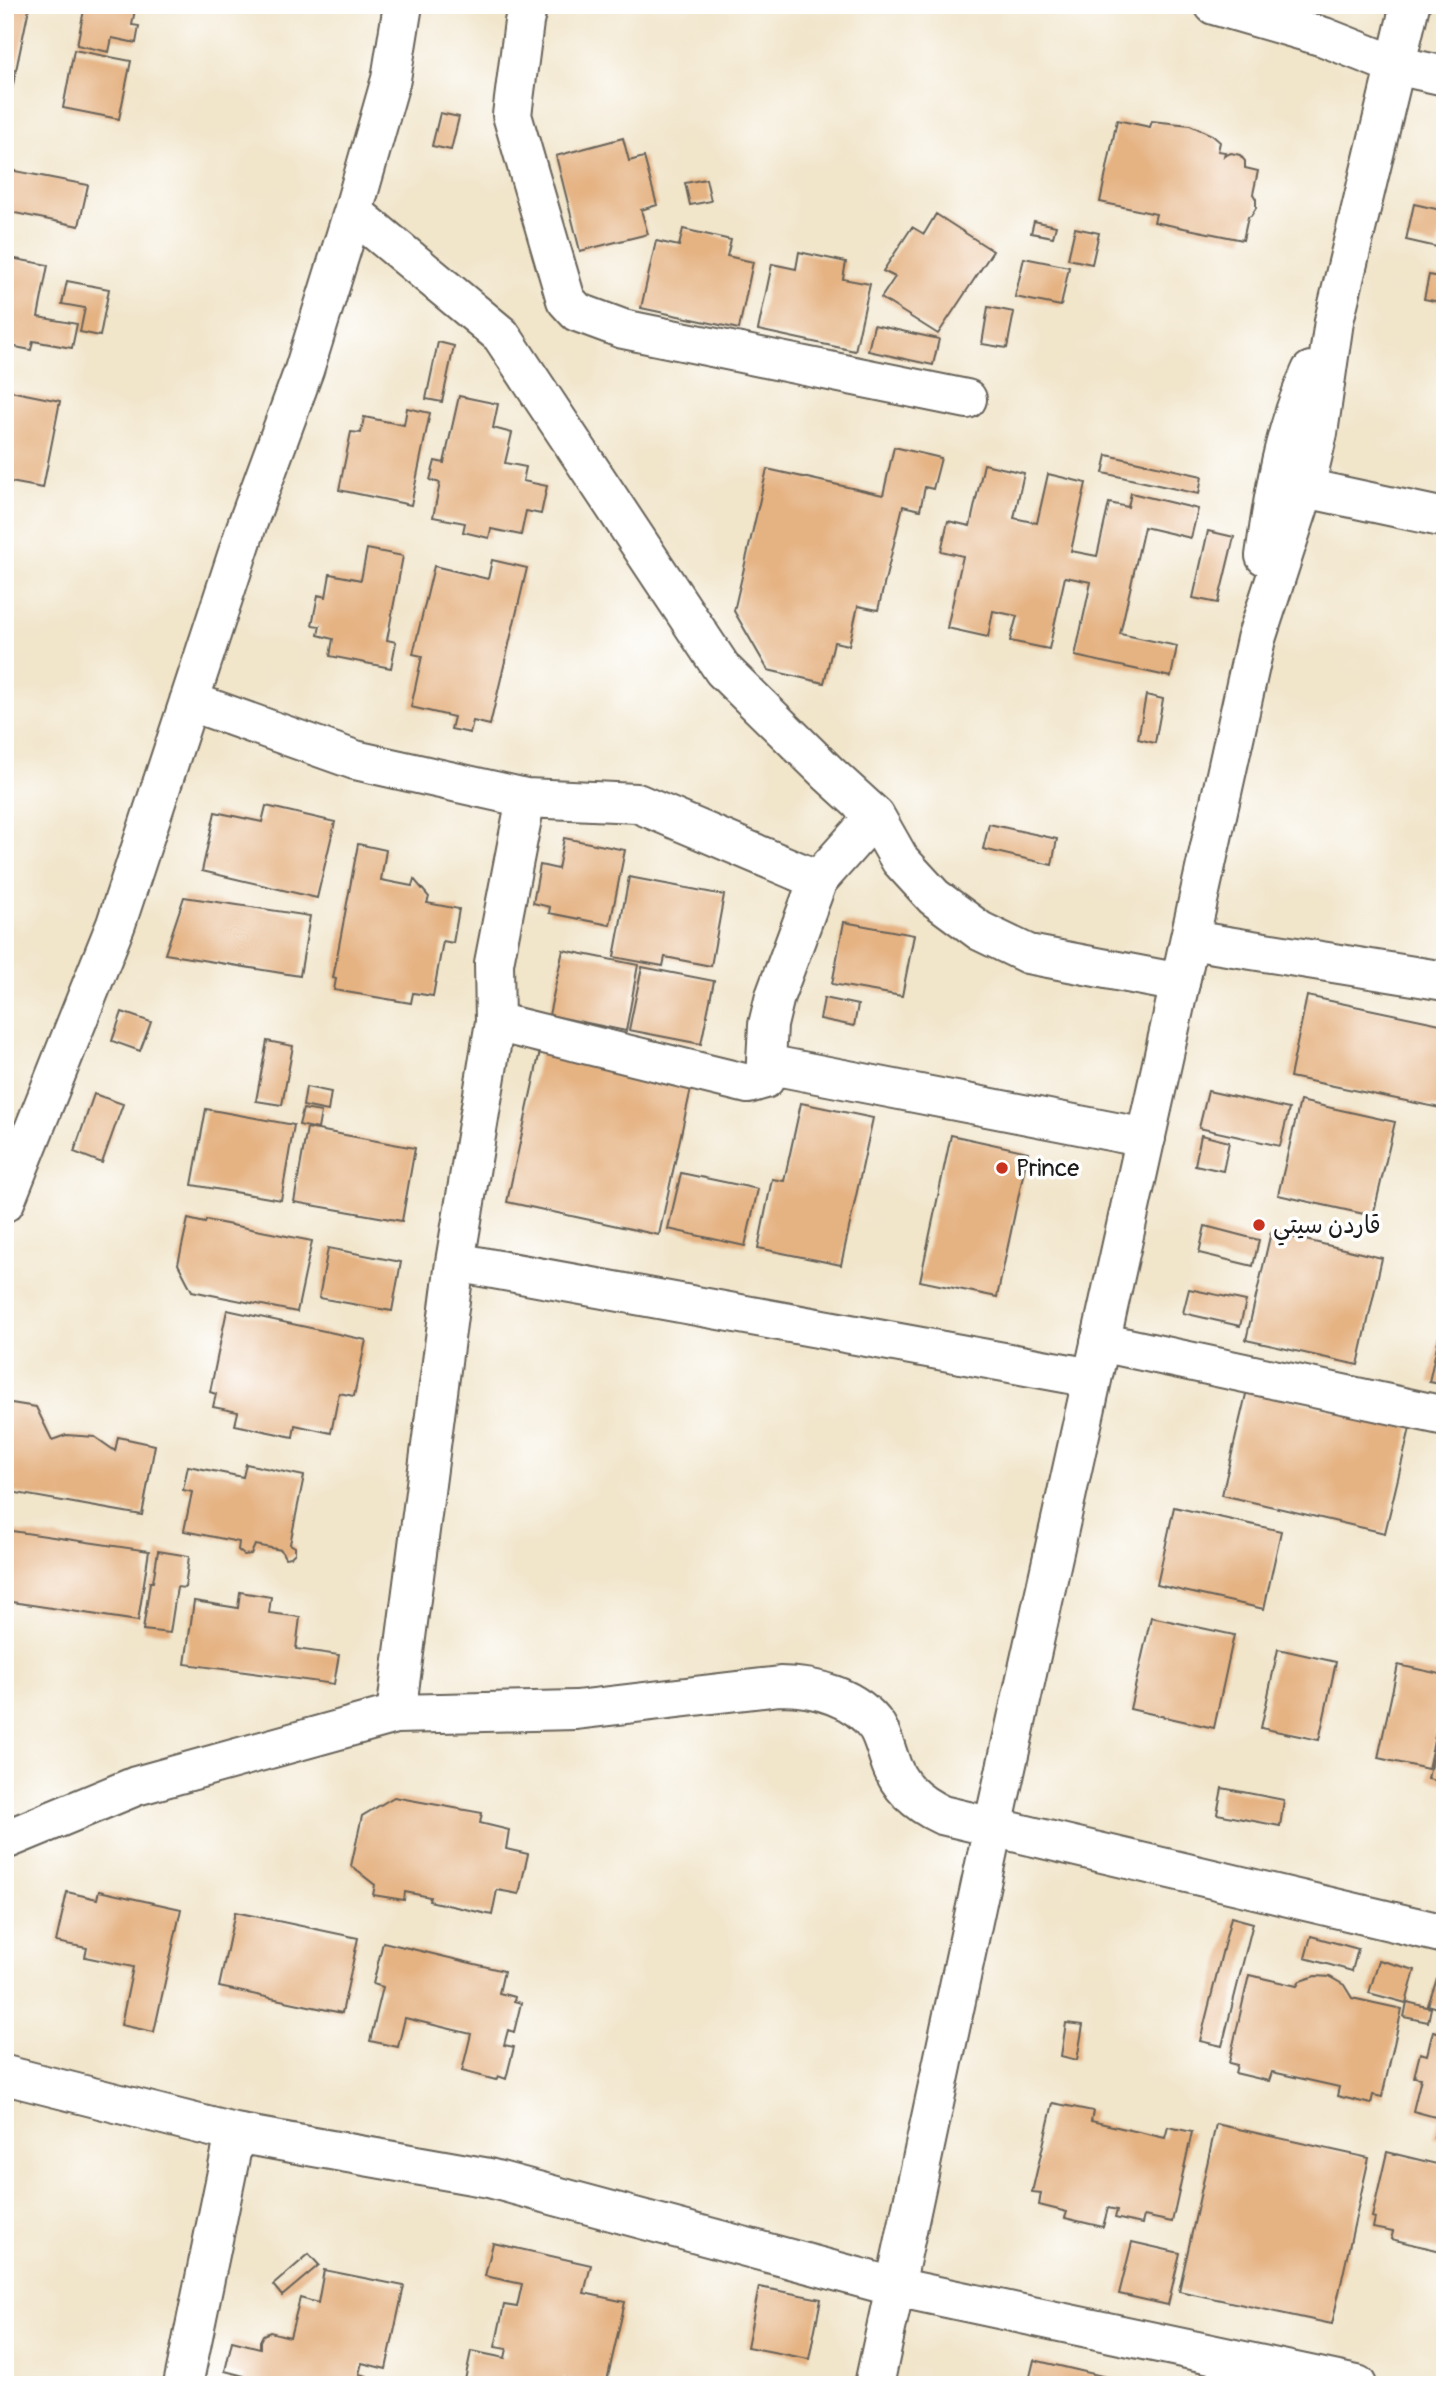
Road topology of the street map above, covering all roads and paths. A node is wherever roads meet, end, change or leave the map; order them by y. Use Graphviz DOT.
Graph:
graph roads {
  1 [pos="403,5"];
  2 [pos="528,5"];
  3 [pos="1214,5"];
  4 [pos="1410,5"];
  5 [pos="1395,65"];
  6 [pos="1445,76"];
  7 [pos="353,212"];
  8 [pos="1334,321"];
  9 [pos="967,399"];
  10 [pos="1305,488"];
  11 [pos="1445,517"];
  12 [pos="1256,639"];
  13 [pos="189,701"];
  14 [pos="526,798"];
  15 [pos="875,816"];
  16 [pos="818,880"];
  17 [pos="1190,940"];
  18 [pos="1445,981"];
  19 [pos="1181,983"];
  20 [pos="495,1022"];
  21 [pos="766,1064"];
  22 [pos="1146,1138"];
  23 [pos="5,1202"];
  24 [pos="456,1262"];
  25 [pos="1096,1360"];
  26 [pos="1445,1416"];
  27 [pos="396,1714"];
  28 [pos="993,1827"];
  29 [pos="5,1840"];
  30 [pos="1445,1934"];
  31 [pos="5,2075"];
  32 [pos="235,2133"];
  33 [pos="895,2287"];
  34 [pos="183,2385"];
  35 [pos="874,2385"];
  36 [pos="1357,2385"];
  1 -- 7 [label="street"];
  2 -- 9 [label="street"];
  3 -- 5 [label="street"];
  4 -- 5 [label="street"];
  5 -- 6 [label="street"];
  5 -- 8 [label="street"];
  7 -- 13 [label="street"];
  7 -- 15 [label="street"];
  8 -- 10 [label="street"];
  8 -- 12 [label="street"];
  10 -- 11 [label="street"];
  10 -- 12 [label="street"];
  12 -- 17 [label="street"];
  13 -- 14 [label="street"];
  13 -- 23 [label="street"];
  14 -- 16 [label="street"];
  14 -- 20 [label="street"];
  15 -- 16 [label="street"];
  15 -- 19 [label="street"];
  16 -- 21 [label="street"];
  17 -- 18 [label="street"];
  17 -- 19 [label="street"];
  19 -- 22 [label="street"];
  20 -- 21 [label="street"];
  20 -- 24 [label="street"];
  21 -- 22 [label="street"];
  22 -- 25 [label="street"];
  24 -- 25 [label="street"];
  24 -- 27 [label="street"];
  25 -- 26 [label="street"];
  25 -- 28 [label="street"];
  27 -- 28 [label="street"];
  27 -- 29 [label="street"];
  28 -- 30 [label="street"];
  28 -- 33 [label="street"];
  31 -- 32 [label="street"];
  32 -- 33 [label="street"];
  32 -- 34 [label="street"];
  33 -- 35 [label="street"];
  33 -- 36 [label="street"];
}
